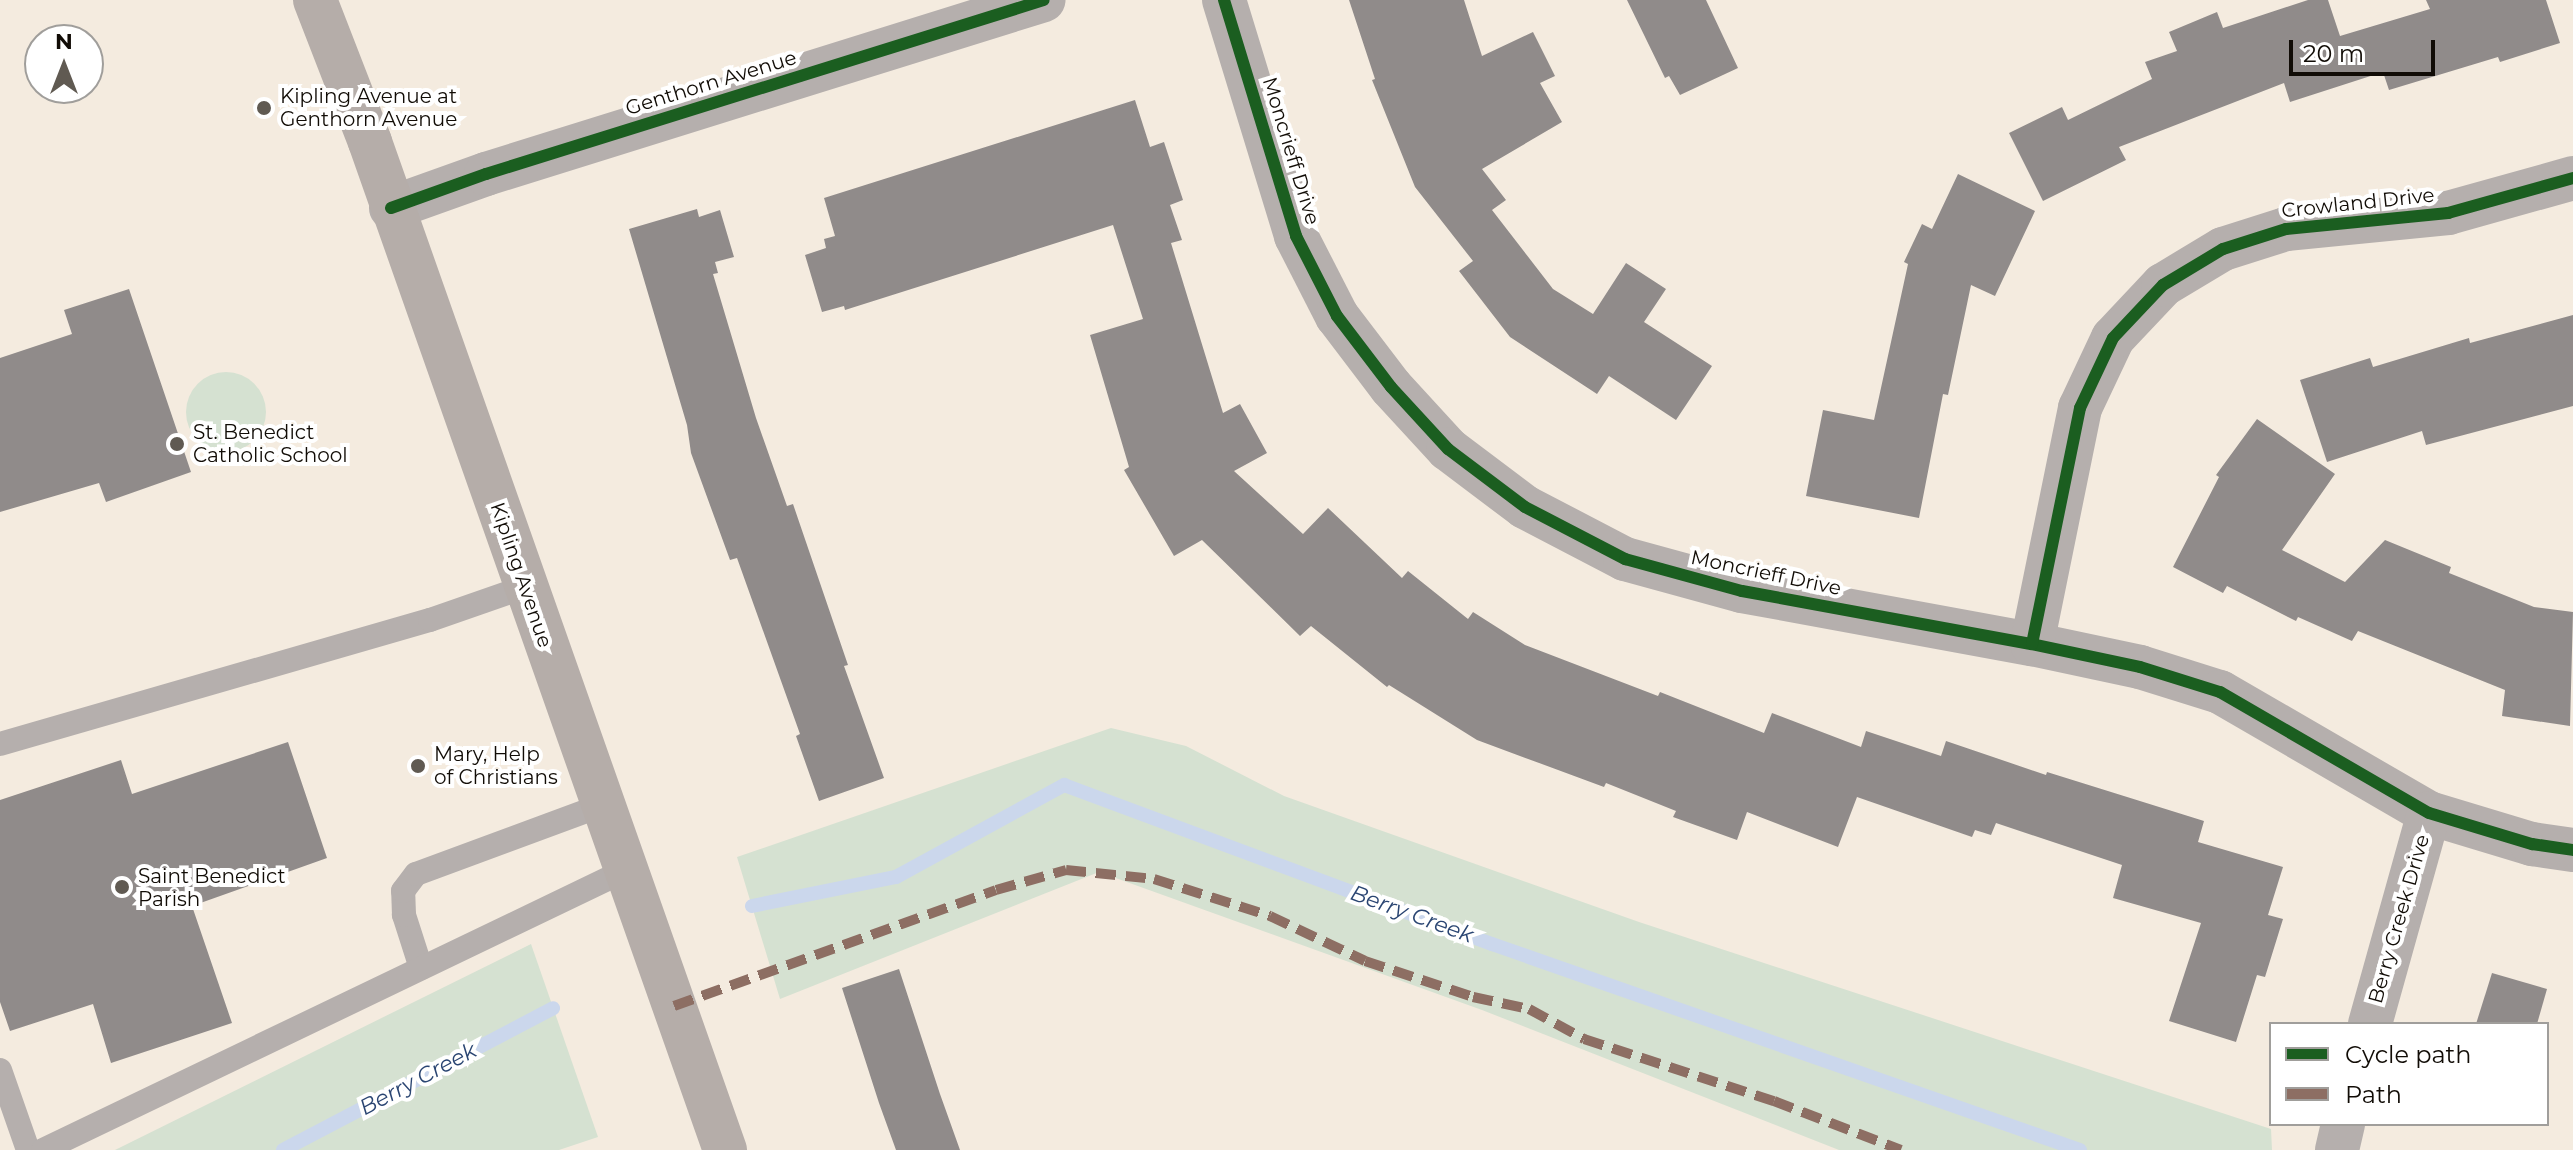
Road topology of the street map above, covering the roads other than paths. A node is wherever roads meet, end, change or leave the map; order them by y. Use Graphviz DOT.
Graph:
graph roads {
  1 [pos="315,0"];
  2 [pos="1044,0"];
  3 [pos="1224,0"];
  4 [pos="2573,178"];
  5 [pos="391,208"];
  6 [pos="525,587"];
  7 [pos="2032,644"];
  8 [pos="0,744"];
  9 [pos="603,805"];
  10 [pos="2429,813"];
  11 [pos="2573,850"];
  12 [pos="629,879"];
  13 [pos="421,968"];
  14 [pos="2371,1022"];
  15 [pos="0,1070"];
  16 [pos="2343,1126"];
  17 [pos="28,1150"];
  18 [pos="43,1150"];
  19 [pos="725,1150"];
  20 [pos="2337,1150"];
  1 -- 5 [label="main road, Kipling Avenue"];
  2 -- 5 [label="street, Genthorn Avenue"];
  3 -- 7 [label="street, Moncrieff Drive"];
  4 -- 7 [label="street, Crowland Drive"];
  5 -- 6 [label="main road, Kipling Avenue"];
  6 -- 8 [label="lane"];
  6 -- 9 [label="main road, Kipling Avenue"];
  7 -- 10 [label="street, Moncrieff Drive"];
  9 -- 12 [label="main road, Kipling Avenue"];
  9 -- 13 [label="lane"];
  10 -- 11 [label="street, Moncrieff Drive"];
  10 -- 14 [label="street, Berry Creek Drive"];
  12 -- 13 [label="lane"];
  12 -- 19 [label="main road, Kipling Avenue"];
  13 -- 18 [label="lane"];
  15 -- 17 [label="lane"];
  16 -- 20 [label="street"];
}
